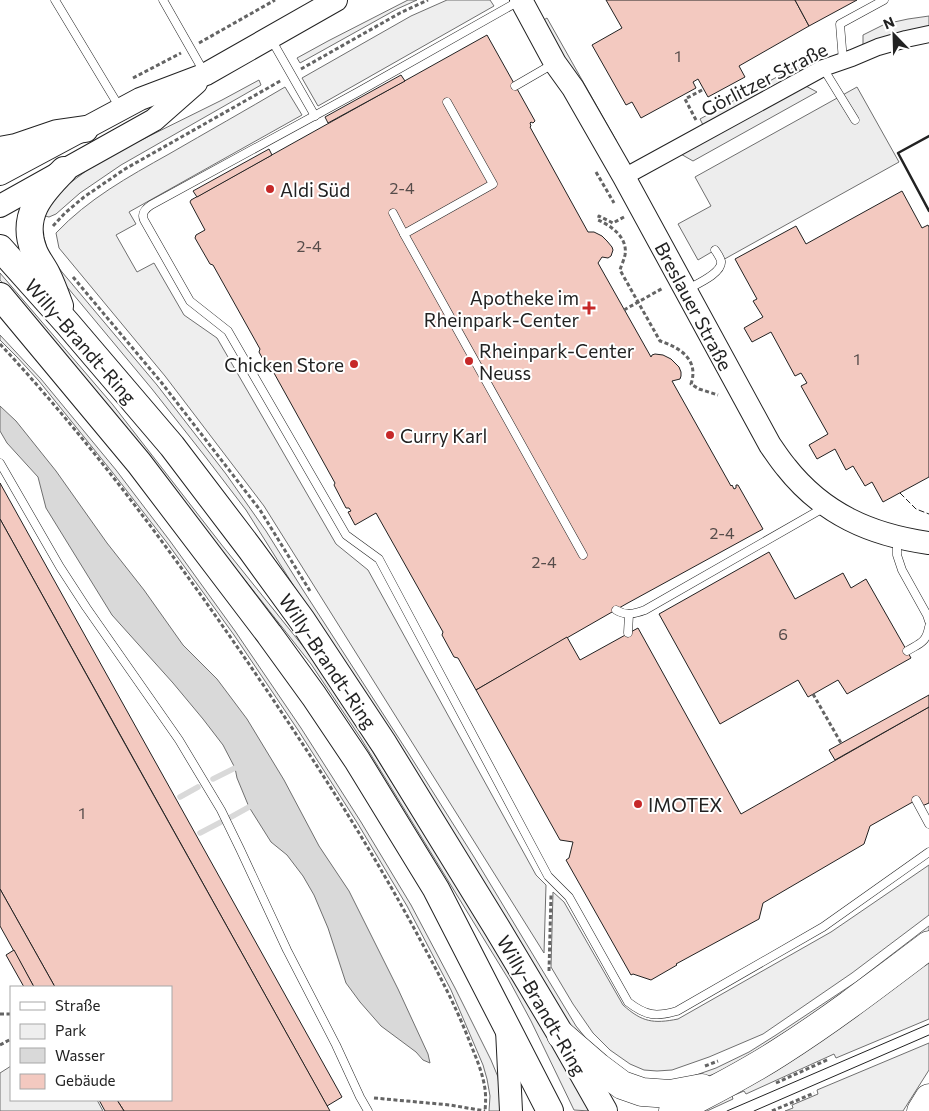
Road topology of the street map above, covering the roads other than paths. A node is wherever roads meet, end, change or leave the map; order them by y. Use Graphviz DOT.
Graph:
graph roads {
  1 [pos="55,0"];
  2 [pos="162,0"];
  3 [pos="336,0"];
  4 [pos="521,0"];
  5 [pos="884,0"];
  6 [pos="929,34"];
  7 [pos="270,37"];
  8 [pos="842,61"];
  9 [pos="555,63"];
  10 [pos="823,68"];
  11 [pos="206,74"];
  12 [pos="515,86"];
  13 [pos="115,100"];
  14 [pos="448,102"];
  15 [pos="315,116"];
  16 [pos="854,120"];
  17 [pos="85,129"];
  18 [pos="0,150"];
  19 [pos="64,170"];
  20 [pos="0,174"];
  21 [pos="624,177"];
  22 [pos="0,206"];
  23 [pos="393,213"];
  24 [pos="404,234"];
  25 [pos="0,248"];
  26 [pos="715,250"];
  27 [pos="686,290"];
  28 [pos="4,305"];
  29 [pos="67,323"];
  30 [pos="0,463"];
  31 [pos="826,506"];
  32 [pos="897,538"];
  33 [pos="929,543"];
  34 [pos="584,554"];
  35 [pos="616,610"];
  36 [pos="629,614"];
  37 [pos="929,621"];
  38 [pos="929,627"];
  39 [pos="628,633"];
  40 [pos="907,651"];
  41 [pos="916,800"];
  42 [pos="929,824"];
  43 [pos="929,852"];
  44 [pos="929,945"];
  45 [pos="507,1027"];
  46 [pos="561,1035"];
  47 [pos="726,1085"];
  48 [pos="929,1098"];
  49 [pos="368,1111"];
  50 [pos="511,1111"];
  51 [pos="550,1111"];
  52 [pos="604,1111"];
  53 [pos="673,1111"];
  54 [pos="921,1111"];
  1 -- 13 [label="lane"];
  2 -- 11 [label="lane"];
  3 -- 7 [label="street"];
  4 -- 9 [label="street, Breslauer Straße"];
  4 -- 15 [label="lane"];
  5 -- 8 [label="lane"];
  6 -- 8 [label="street, Görlitzer Straße"];
  7 -- 11 [label="street"];
  7 -- 15 [label="lane"];
  8 -- 10 [label="street, Görlitzer Straße"];
  9 -- 12 [label="lane"];
  9 -- 21 [label="street, Breslauer Straße"];
  10 -- 16 [label="lane"];
  10 -- 21 [label="street, Görlitzer Straße"];
  11 -- 13 [label="street"];
  11 -- 19 [label="street"];
  13 -- 17 [label="street"];
  14 -- 24 [label="lane"];
  15 -- 43 [label="lane"];
  17 -- 18 [label="main road"];
  17 -- 20 [label="street"];
  19 -- 22 [label="street"];
  19 -- 29 [label="main road"];
  21 -- 27 [label="street, Breslauer Straße"];
  23 -- 24 [label="lane"];
  24 -- 34 [label="lane"];
  25 -- 29 [label="main road, Willy-Brandt-Ring"];
  26 -- 27 [label="lane"];
  27 -- 31 [label="street, Breslauer Straße"];
  28 -- 45 [label="main road, Willy-Brandt-Ring"];
  29 -- 46 [label="main road, Willy-Brandt-Ring"];
  30 -- 49 [label="lane"];
  31 -- 32 [label="street, Breslauer Straße"];
  31 -- 36 [label="lane"];
  32 -- 33 [label="street, Breslauer Straße"];
  32 -- 37 [label="lane"];
  35 -- 36 [label="lane"];
  36 -- 39 [label="lane"];
  38 -- 40 [label="lane"];
  41 -- 42 [label="lane"];
  44 -- 47 [label="highway"];
  45 -- 50 [label="street"];
  45 -- 51 [label="main road, Willy-Brandt-Ring"];
  46 -- 47 [label="highway"];
  46 -- 52 [label="main road, Willy-Brandt-Ring"];
  47 -- 53 [label="highway"];
  48 -- 54 [label="highway"];
}
